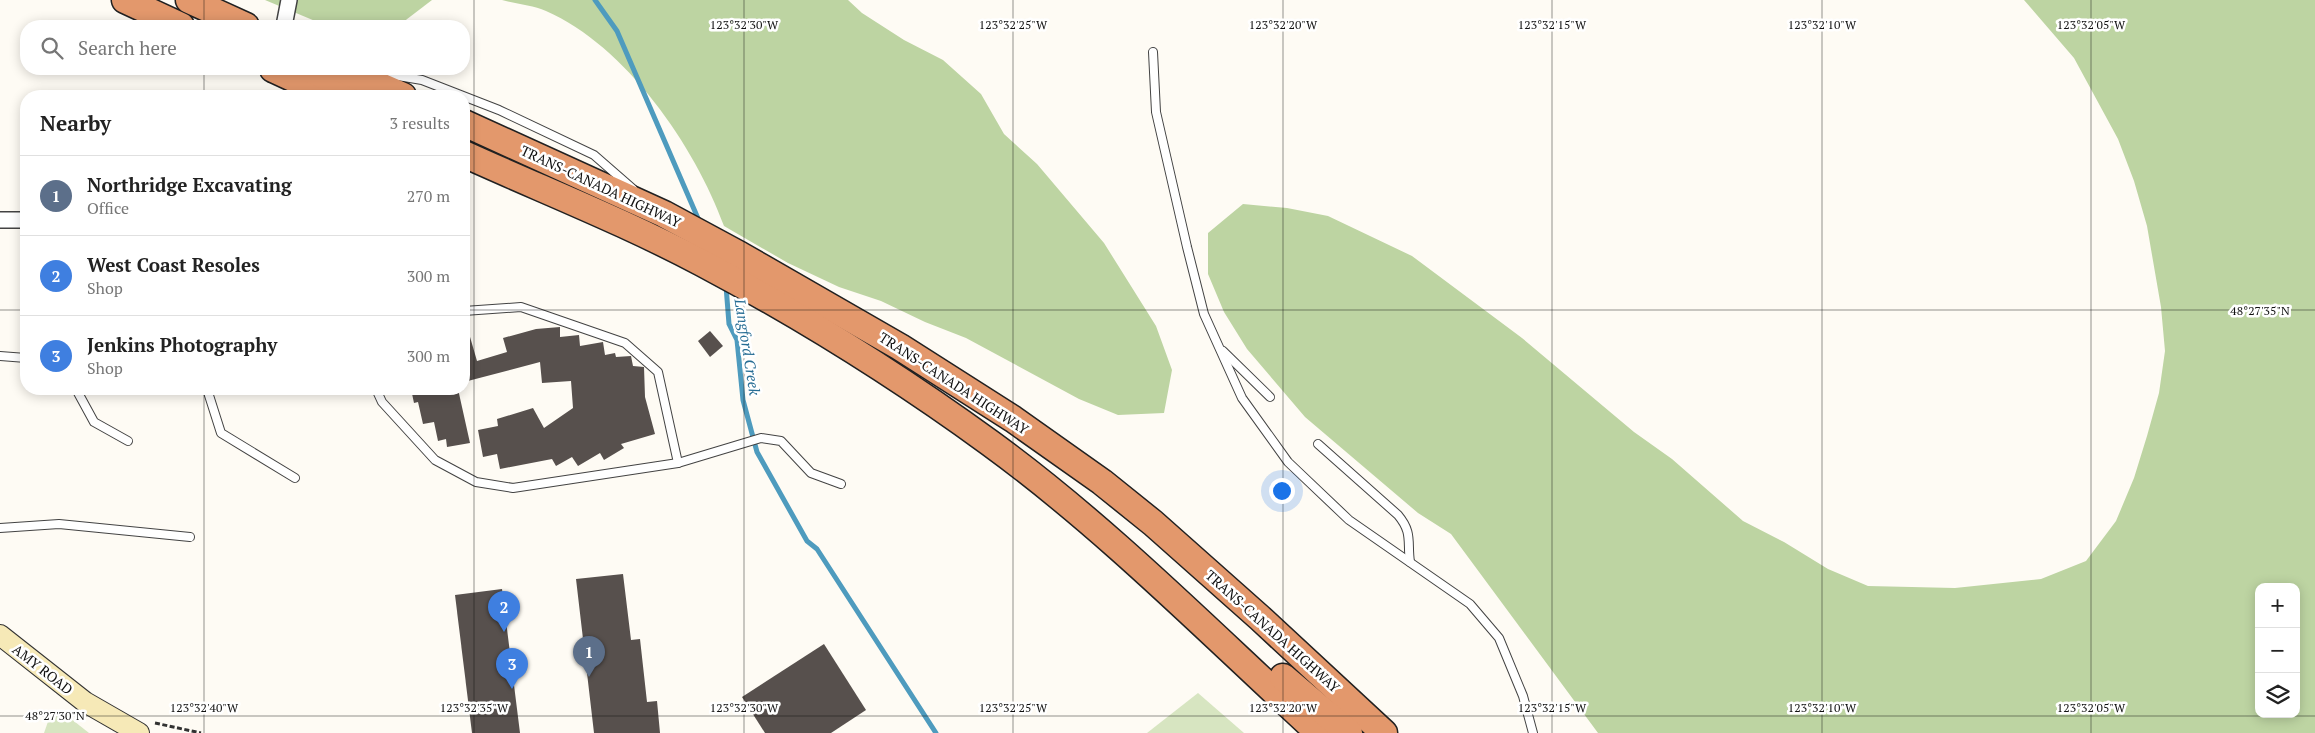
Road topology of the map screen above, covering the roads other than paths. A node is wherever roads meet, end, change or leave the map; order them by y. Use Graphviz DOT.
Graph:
graph roads {
  1 [pos="125,0"];
  2 [pos="188,0"];
  3 [pos="289,0"];
  4 [pos="168,20"];
  5 [pos="233,20"];
  6 [pos="285,20"];
  7 [pos="1153,52"];
  8 [pos="286,75"];
  9 [pos="323,75"];
  10 [pos="355,75"];
  11 [pos="393,75"];
  12 [pos="320,90"];
  13 [pos="356,90"];
  14 [pos="389,90"];
  15 [pos="448,90"];
  16 [pos="470,99"];
  17 [pos="470,126"];
  18 [pos="470,142"];
  19 [pos="470,157"];
  20 [pos="664,214"];
  21 [pos="0,220"];
  22 [pos="20,220"];
  23 [pos="699,262"];
  24 [pos="470,311"];
  25 [pos="1219,347"];
  26 [pos="0,356"];
  27 [pos="20,358"];
  28 [pos="79,395"];
  29 [pos="209,395"];
  30 [pos="379,395"];
  31 [pos="1270,397"];
  32 [pos="128,440"];
  33 [pos="1318,444"];
  34 [pos="678,463"];
  35 [pos="295,478"];
  36 [pos="842,484"];
  37 [pos="0,528"];
  38 [pos="190,537"];
  39 [pos="1410,562"];
  40 [pos="0,635"];
  41 [pos="1222,643"];
  42 [pos="143,727"];
  43 [pos="1319,733"];
  44 [pos="1349,733"];
  45 [pos="1384,733"];
  46 [pos="1533,733"];
  1 -- 4 [label="highway"];
  2 -- 5 [label="highway"];
  3 -- 6 [label="street"];
  7 -- 25 [label="lane"];
  8 -- 12 [label="highway"];
  9 -- 13 [label="highway"];
  10 -- 14 [label="highway"];
  11 -- 15 [label="lane"];
  16 -- 20 [label="lane"];
  17 -- 20 [label="highway, TRANS-CANADA HIGHWAY"];
  18 -- 23 [label="highway"];
  19 -- 23 [label="highway, TRANS-CANADA HIGHWAY"];
  20 -- 45 [label="highway, TRANS-CANADA HIGHWAY"];
  21 -- 22 [label="street"];
  23 -- 41 [label="highway, TRANS-CANADA HIGHWAY"];
  24 -- 34 [label="lane"];
  25 -- 31 [label="lane"];
  25 -- 39 [label="lane"];
  26 -- 27 [label="lane"];
  28 -- 32 [label="lane"];
  29 -- 35 [label="lane"];
  30 -- 34 [label="lane"];
  33 -- 39 [label="lane"];
  34 -- 36 [label="lane"];
  37 -- 38 [label="lane"];
  39 -- 46 [label="lane"];
  40 -- 42 [label="street, AMY ROAD"];
  41 -- 43 [label="highway, TRANS-CANADA HIGHWAY"];
  41 -- 44 [label="highway"];
}
